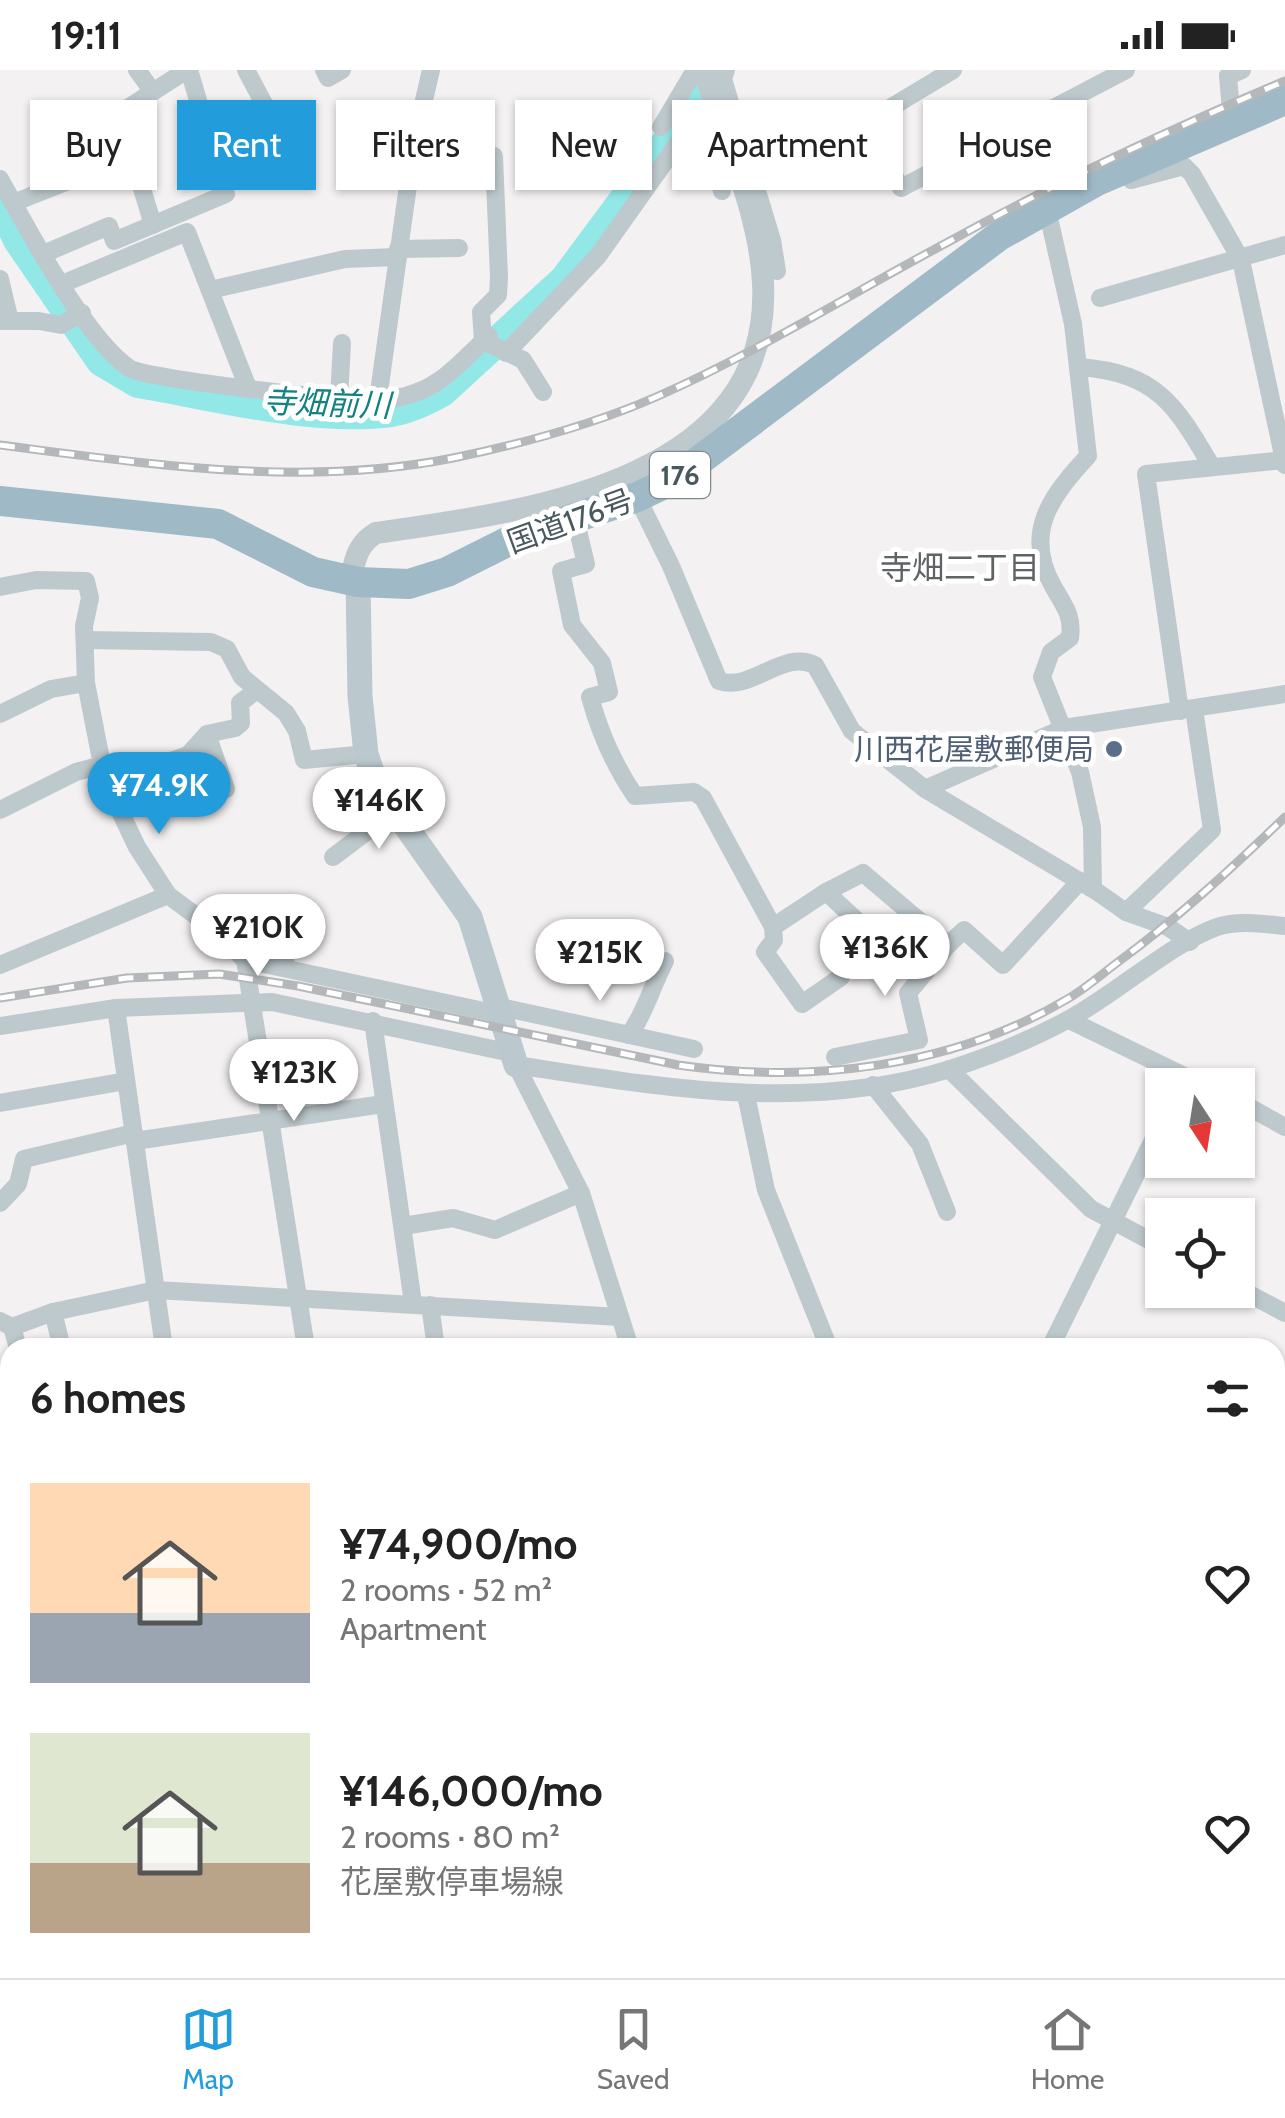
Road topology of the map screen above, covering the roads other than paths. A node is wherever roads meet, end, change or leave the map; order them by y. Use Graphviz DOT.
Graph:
graph roads {
  1 [pos="136,70"];
  2 [pos="188,70"];
  3 [pos="246,70"];
  4 [pos="324,70"];
  5 [pos="342,70"];
  6 [pos="430,70"];
  7 [pos="695,70"];
  8 [pos="704,70"];
  9 [pos="726,70"];
  10 [pos="953,70"];
  11 [pos="1126,70"];
  12 [pos="1242,70"];
  13 [pos="153,92"];
  14 [pos="197,100"];
  15 [pos="262,100"];
  16 [pos="677,100"];
  17 [pos="1285,100"];
  18 [pos="1232,122"];
  19 [pos="672,152"];
  20 [pos="0,179"];
  21 [pos="495,180"];
  22 [pos="1097,181"];
  23 [pos="46,190"];
  24 [pos="225,190"];
  25 [pos="13,203"];
  26 [pos="1047,209"];
  27 [pos="154,225"];
  28 [pos="1285,245"];
  29 [pos="459,248"];
  30 [pos="397,253"];
  31 [pos="43,254"];
  32 [pos="1241,260"];
  33 [pos="777,271"];
  34 [pos="0,279"];
  35 [pos="62,284"];
  36 [pos="210,290"];
  37 [pos="1100,298"];
  38 [pos="82,313"];
  39 [pos="5,321"];
  40 [pos="342,343"];
  41 [pos="492,345"];
  42 [pos="1285,354"];
  43 [pos="1264,358"];
  44 [pos="1079,367"];
  45 [pos="248,388"];
  46 [pos="544,392"];
  47 [pos="338,398"];
  48 [pos="378,400"];
  49 [pos="1285,462"];
  50 [pos="1212,467"];
  51 [pos="637,497"];
  52 [pos="0,501"];
  53 [pos="575,518"];
  54 [pos="354,582"];
  55 [pos="0,587"];
  56 [pos="84,640"];
  57 [pos="86,682"];
  58 [pos="257,690"];
  59 [pos="1285,694"];
  60 [pos="1187,710"];
  61 [pos="0,714"];
  62 [pos="1064,728"];
  63 [pos="207,734"];
  64 [pos="366,754"];
  65 [pos="103,770"];
  66 [pos="226,789"];
  67 [pos="925,789"];
  68 [pos="0,810"];
  69 [pos="394,811"];
  70 [pos="333,856"];
  71 [pos="1086,885"];
  72 [pos="826,892"];
  73 [pos="168,895"];
  74 [pos="1126,912"];
  75 [pos="292,914"];
  76 [pos="1285,926"];
  77 [pos="773,927"];
  78 [pos="867,930"];
  79 [pos="1190,942"];
  80 [pos="948,945"];
  81 [pos="245,960"];
  82 [pos="665,961"];
  83 [pos="0,964"];
  84 [pos="284,968"];
  85 [pos="841,978"];
  86 [pos="253,1003"];
  87 [pos="116,1008"];
  88 [pos="497,1010"];
  89 [pos="1069,1020"];
  90 [pos="372,1022"];
  91 [pos="0,1026"];
  92 [pos="628,1035"];
  93 [pos="694,1049"];
  94 [pos="835,1057"];
  95 [pos="513,1059"];
  96 [pos="1158,1068"];
  97 [pos="948,1069"];
  98 [pos="126,1081"];
  99 [pos="874,1085"];
  100 [pos="746,1095"];
  101 [pos="0,1103"];
  102 [pos="383,1104"];
  103 [pos="1255,1110"];
  104 [pos="270,1120"];
  105 [pos="1285,1127"];
  106 [pos="134,1137"];
  107 [pos="1145,1158"];
  108 [pos="581,1193"];
  109 [pos="0,1204"];
  110 [pos="947,1212"];
  111 [pos="1115,1221"];
  112 [pos="403,1226"];
  113 [pos="1145,1238"];
  114 [pos="156,1290"];
  115 [pos="297,1296"];
  116 [pos="1255,1297"];
  117 [pos="422,1304"];
  118 [pos="53,1312"];
  119 [pos="1285,1314"];
  120 [pos="620,1317"];
  121 [pos="6,1324"];
  122 [pos="60,1338"];
  123 [pos="163,1338"];
  124 [pos="304,1338"];
  125 [pos="433,1338"];
  126 [pos="627,1338"];
  127 [pos="825,1338"];
  128 [pos="1055,1338"];
  1 -- 13 [label="street"];
  2 -- 13 [label="street"];
  2 -- 14 [label="street"];
  3 -- 15 [label="street"];
  4 -- 5 [label="street"];
  6 -- 30 [label="street"];
  7 -- 16 [label="street"];
  8 -- 54 [label="street"];
  9 -- 33 [label="street"];
  10 -- 11 [label="street"];
  12 -- 18 [label="street"];
  13 -- 27 [label="street"];
  17 -- 18 [label="highway, 国道176号 / 176"];
  18 -- 22 [label="highway, 国道176号 / 176"];
  19 -- 41 [label="street"];
  20 -- 25 [label="street"];
  21 -- 41 [label="street"];
  22 -- 26 [label="highway, 国道176号 / 176"];
  22 -- 32 [label="street"];
  23 -- 25 [label="street"];
  24 -- 27 [label="street"];
  25 -- 31 [label="street"];
  26 -- 44 [label="street"];
  26 -- 51 [label="highway, 国道176号 / 176"];
  27 -- 31 [label="street"];
  28 -- 32 [label="street"];
  29 -- 30 [label="street"];
  30 -- 36 [label="street"];
  30 -- 48 [label="street"];
  31 -- 35 [label="street"];
  32 -- 37 [label="street"];
  32 -- 43 [label="street"];
  34 -- 39 [label="street"];
  35 -- 36 [label="street"];
  35 -- 38 [label="street"];
  36 -- 45 [label="street"];
  38 -- 39 [label="street"];
  38 -- 45 [label="street"];
  40 -- 47 [label="street"];
  41 -- 46 [label="street"];
  41 -- 48 [label="street"];
  42 -- 43 [label="street"];
  43 -- 49 [label="street"];
  44 -- 50 [label="street"];
  44 -- 62 [label="street"];
  45 -- 47 [label="street"];
  47 -- 48 [label="street"];
  49 -- 50 [label="street"];
  50 -- 60 [label="street"];
  51 -- 53 [label="highway, 国道176号 / 176"];
  51 -- 67 [label="street"];
  52 -- 54 [label="highway, 国道176号 / 176"];
  53 -- 54 [label="highway, 国道176号 / 176"];
  53 -- 77 [label="street"];
  54 -- 64 [label="main road"];
  55 -- 56 [label="street"];
  56 -- 57 [label="street"];
  56 -- 58 [label="street"];
  57 -- 61 [label="street"];
  57 -- 65 [label="street"];
  58 -- 63 [label="street"];
  58 -- 64 [label="street"];
  59 -- 60 [label="street"];
  60 -- 62 [label="street"];
  60 -- 74 [label="street"];
  62 -- 67 [label="street"];
  62 -- 71 [label="street"];
  63 -- 65 [label="street"];
  63 -- 66 [label="street"];
  64 -- 69 [label="main road"];
  65 -- 68 [label="street"];
  65 -- 73 [label="street"];
  67 -- 71 [label="street"];
  69 -- 70 [label="street"];
  69 -- 88 [label="main road"];
  71 -- 74 [label="street"];
  71 -- 80 [label="street"];
  72 -- 77 [label="street"];
  72 -- 78 [label="street"];
  72 -- 80 [label="street"];
  73 -- 81 [label="street"];
  73 -- 83 [label="street"];
  74 -- 79 [label="street"];
  75 -- 84 [label="street"];
  76 -- 79 [label="street"];
  77 -- 85 [label="street"];
  79 -- 89 [label="street"];
  80 -- 94 [label="street"];
  81 -- 84 [label="street"];
  81 -- 86 [label="street"];
  82 -- 92 [label="street"];
  84 -- 88 [label="street"];
  86 -- 87 [label="street"];
  86 -- 90 [label="street"];
  86 -- 104 [label="street"];
  87 -- 91 [label="street"];
  87 -- 98 [label="street"];
  88 -- 92 [label="street"];
  88 -- 95 [label="main road"];
  89 -- 96 [label="street"];
  89 -- 97 [label="street"];
  90 -- 95 [label="street"];
  90 -- 102 [label="street"];
  92 -- 93 [label="street"];
  95 -- 100 [label="street"];
  95 -- 108 [label="street"];
  97 -- 99 [label="street"];
  97 -- 111 [label="street"];
  98 -- 101 [label="street"];
  98 -- 106 [label="street"];
  99 -- 100 [label="street"];
  99 -- 110 [label="street"];
  100 -- 127 [label="street"];
  102 -- 104 [label="street"];
  102 -- 112 [label="street"];
  103 -- 105 [label="street"];
  104 -- 106 [label="street"];
  104 -- 115 [label="street"];
  106 -- 109 [label="street"];
  106 -- 114 [label="street"];
  107 -- 111 [label="street"];
  108 -- 112 [label="street"];
  108 -- 120 [label="street"];
  111 -- 113 [label="street"];
  111 -- 128 [label="street"];
  112 -- 117 [label="street"];
  114 -- 115 [label="street"];
  114 -- 118 [label="street"];
  114 -- 123 [label="street"];
  115 -- 117 [label="street"];
  115 -- 124 [label="street"];
  116 -- 119 [label="street"];
  117 -- 120 [label="street"];
  117 -- 125 [label="street"];
  118 -- 121 [label="street"];
  118 -- 122 [label="street"];
  120 -- 126 [label="street"];
}
